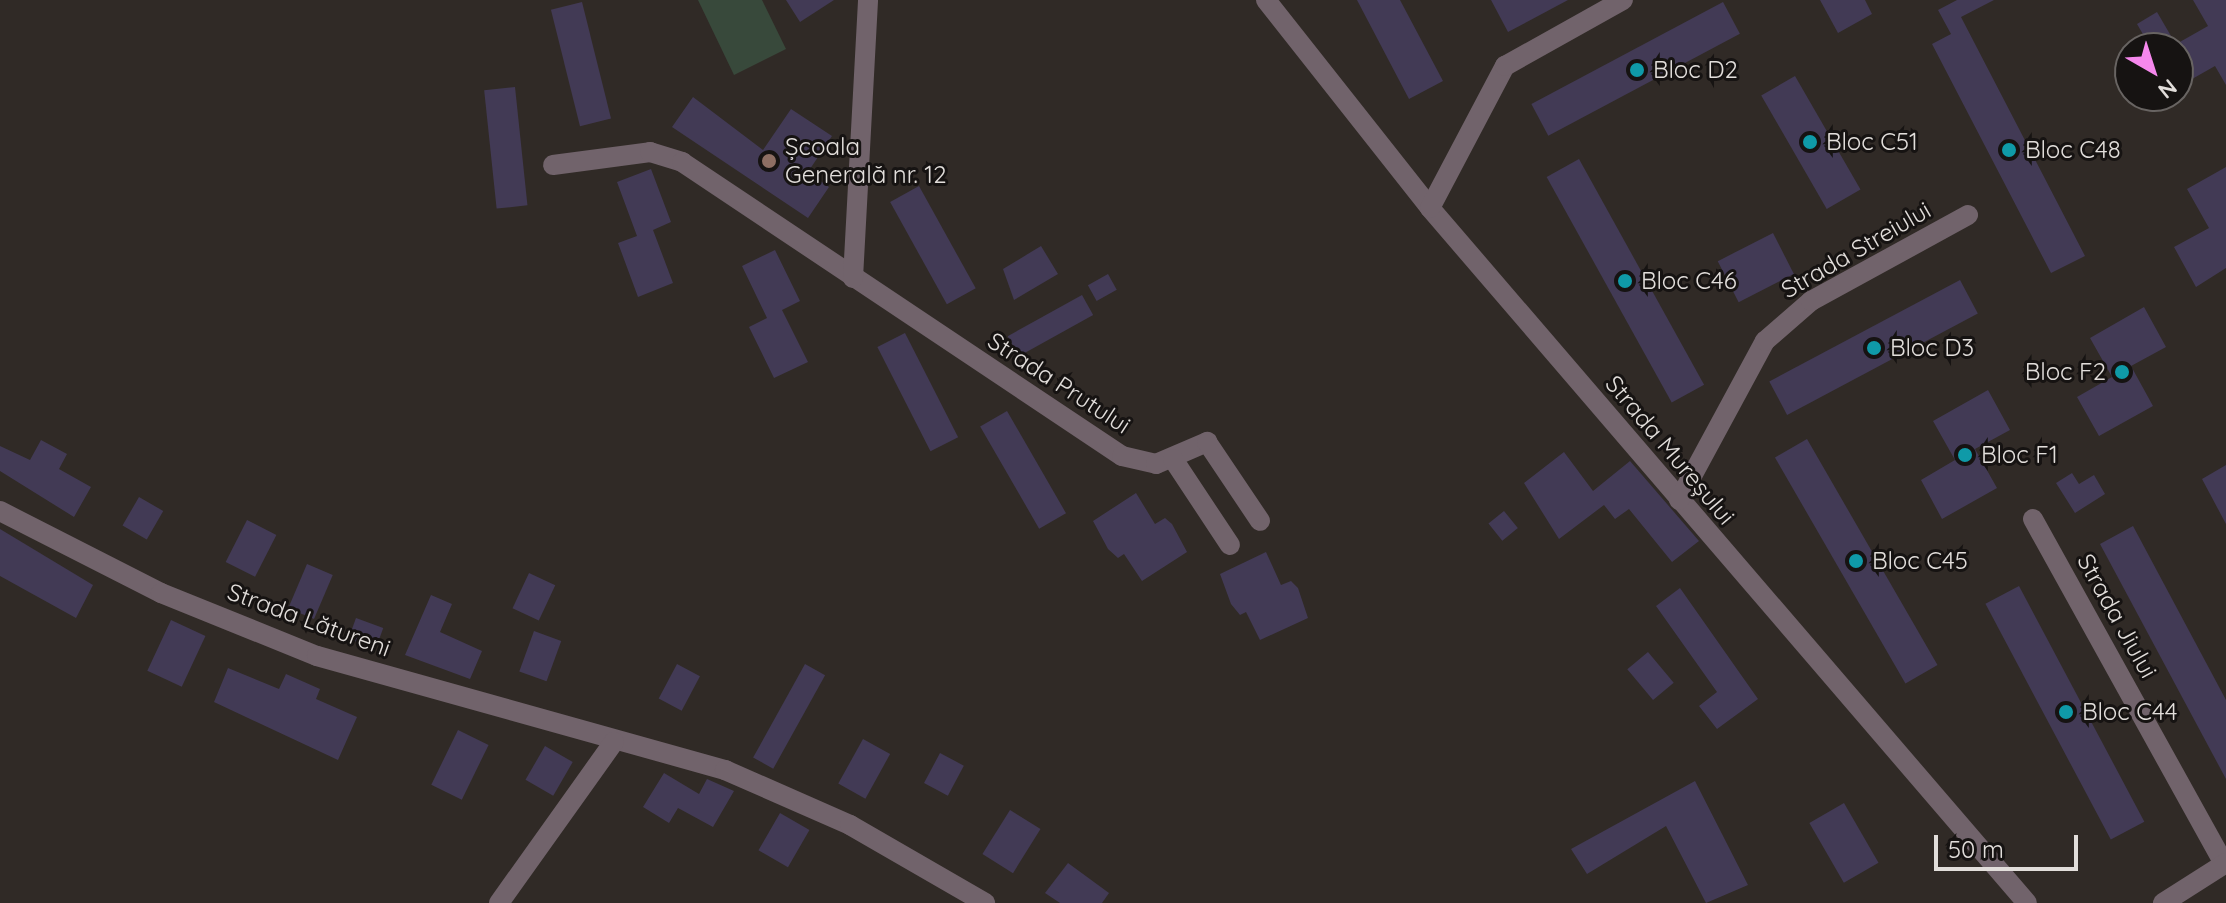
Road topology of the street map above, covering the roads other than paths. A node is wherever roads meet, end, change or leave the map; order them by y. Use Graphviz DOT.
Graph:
graph roads {
  1 [pos="868,0"];
  2 [pos="1266,0"];
  3 [pos="1278,0"];
  4 [pos="1623,0"];
  5 [pos="1284,22"];
  6 [pos="553,165"];
  7 [pos="1430,208"];
  8 [pos="1968,215"];
  9 [pos="853,278"];
  10 [pos="1173,459"];
  11 [pos="1679,500"];
  12 [pos="0,511"];
  13 [pos="2033,519"];
  14 [pos="1260,521"];
  15 [pos="1230,545"];
  16 [pos="614,742"];
  17 [pos="2225,864"];
  18 [pos="2022,901"];
  19 [pos="499,903"];
  20 [pos="985,903"];
  21 [pos="2163,903"];
  1 -- 9 [label="street"];
  2 -- 5 [label="street, Strada Mureșului"];
  3 -- 5 [label="street, Strada Mureșului"];
  4 -- 7 [label="street"];
  5 -- 7 [label="street, Strada Mureșului"];
  6 -- 9 [label="street, Strada Prutului"];
  7 -- 11 [label="street, Strada Mureșului"];
  8 -- 11 [label="street, Strada Streiului"];
  9 -- 10 [label="street, Strada Prutului"];
  10 -- 14 [label="street, Strada Prutului"];
  10 -- 15 [label="street"];
  11 -- 18 [label="street, Strada Mureșului"];
  12 -- 16 [label="street, Strada Lătureni"];
  13 -- 17 [label="street, Strada Jiului"];
  16 -- 19 [label="street"];
  16 -- 20 [label="street, Strada Lătureni"];
  17 -- 21 [label="street"];
}
